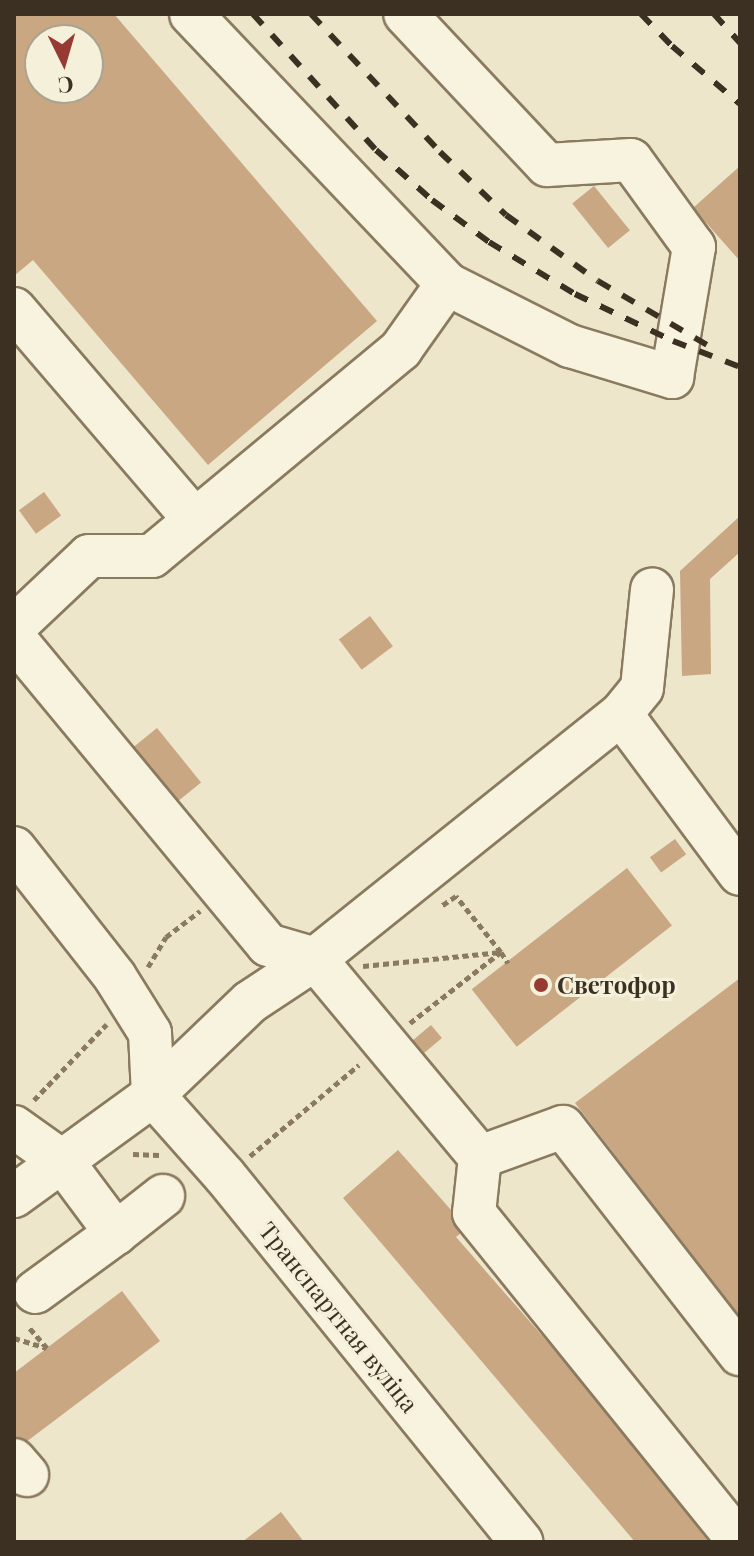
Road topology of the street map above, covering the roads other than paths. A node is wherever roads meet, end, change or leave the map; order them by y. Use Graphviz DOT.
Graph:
graph roads {
  1 [pos="191,14"];
  2 [pos="405,14"];
  3 [pos="447,284"];
  4 [pos="14,309"];
  5 [pos="195,520"];
  6 [pos="652,590"];
  7 [pos="14,627"];
  8 [pos="14,638"];
  9 [pos="621,714"];
  10 [pos="14,848"];
  11 [pos="740,874"];
  12 [pos="315,959"];
  13 [pos="153,1095"];
  14 [pos="19,1119"];
  15 [pos="480,1157"];
  16 [pos="63,1162"];
  17 [pos="14,1196"];
  18 [pos="163,1196"];
  19 [pos="116,1233"];
  20 [pos="29,1306"];
  21 [pos="740,1354"];
  22 [pos="521,1542"];
  23 [pos="739,1542"];
  1 -- 3 [label="street"];
  2 -- 3 [label="street"];
  3 -- 5 [label="street"];
  4 -- 5 [label="street"];
  5 -- 7 [label="street"];
  6 -- 9 [label="street"];
  8 -- 12 [label="street"];
  9 -- 11 [label="street"];
  9 -- 12 [label="street"];
  10 -- 13 [label="street"];
  12 -- 13 [label="street"];
  12 -- 15 [label="street"];
  13 -- 16 [label="street"];
  13 -- 22 [label="street, Транспартная вуліца"];
  14 -- 16 [label="street"];
  15 -- 21 [label="street"];
  15 -- 23 [label="street"];
  16 -- 17 [label="street"];
  16 -- 19 [label="street"];
  18 -- 19 [label="street"];
  19 -- 20 [label="street"];
}
